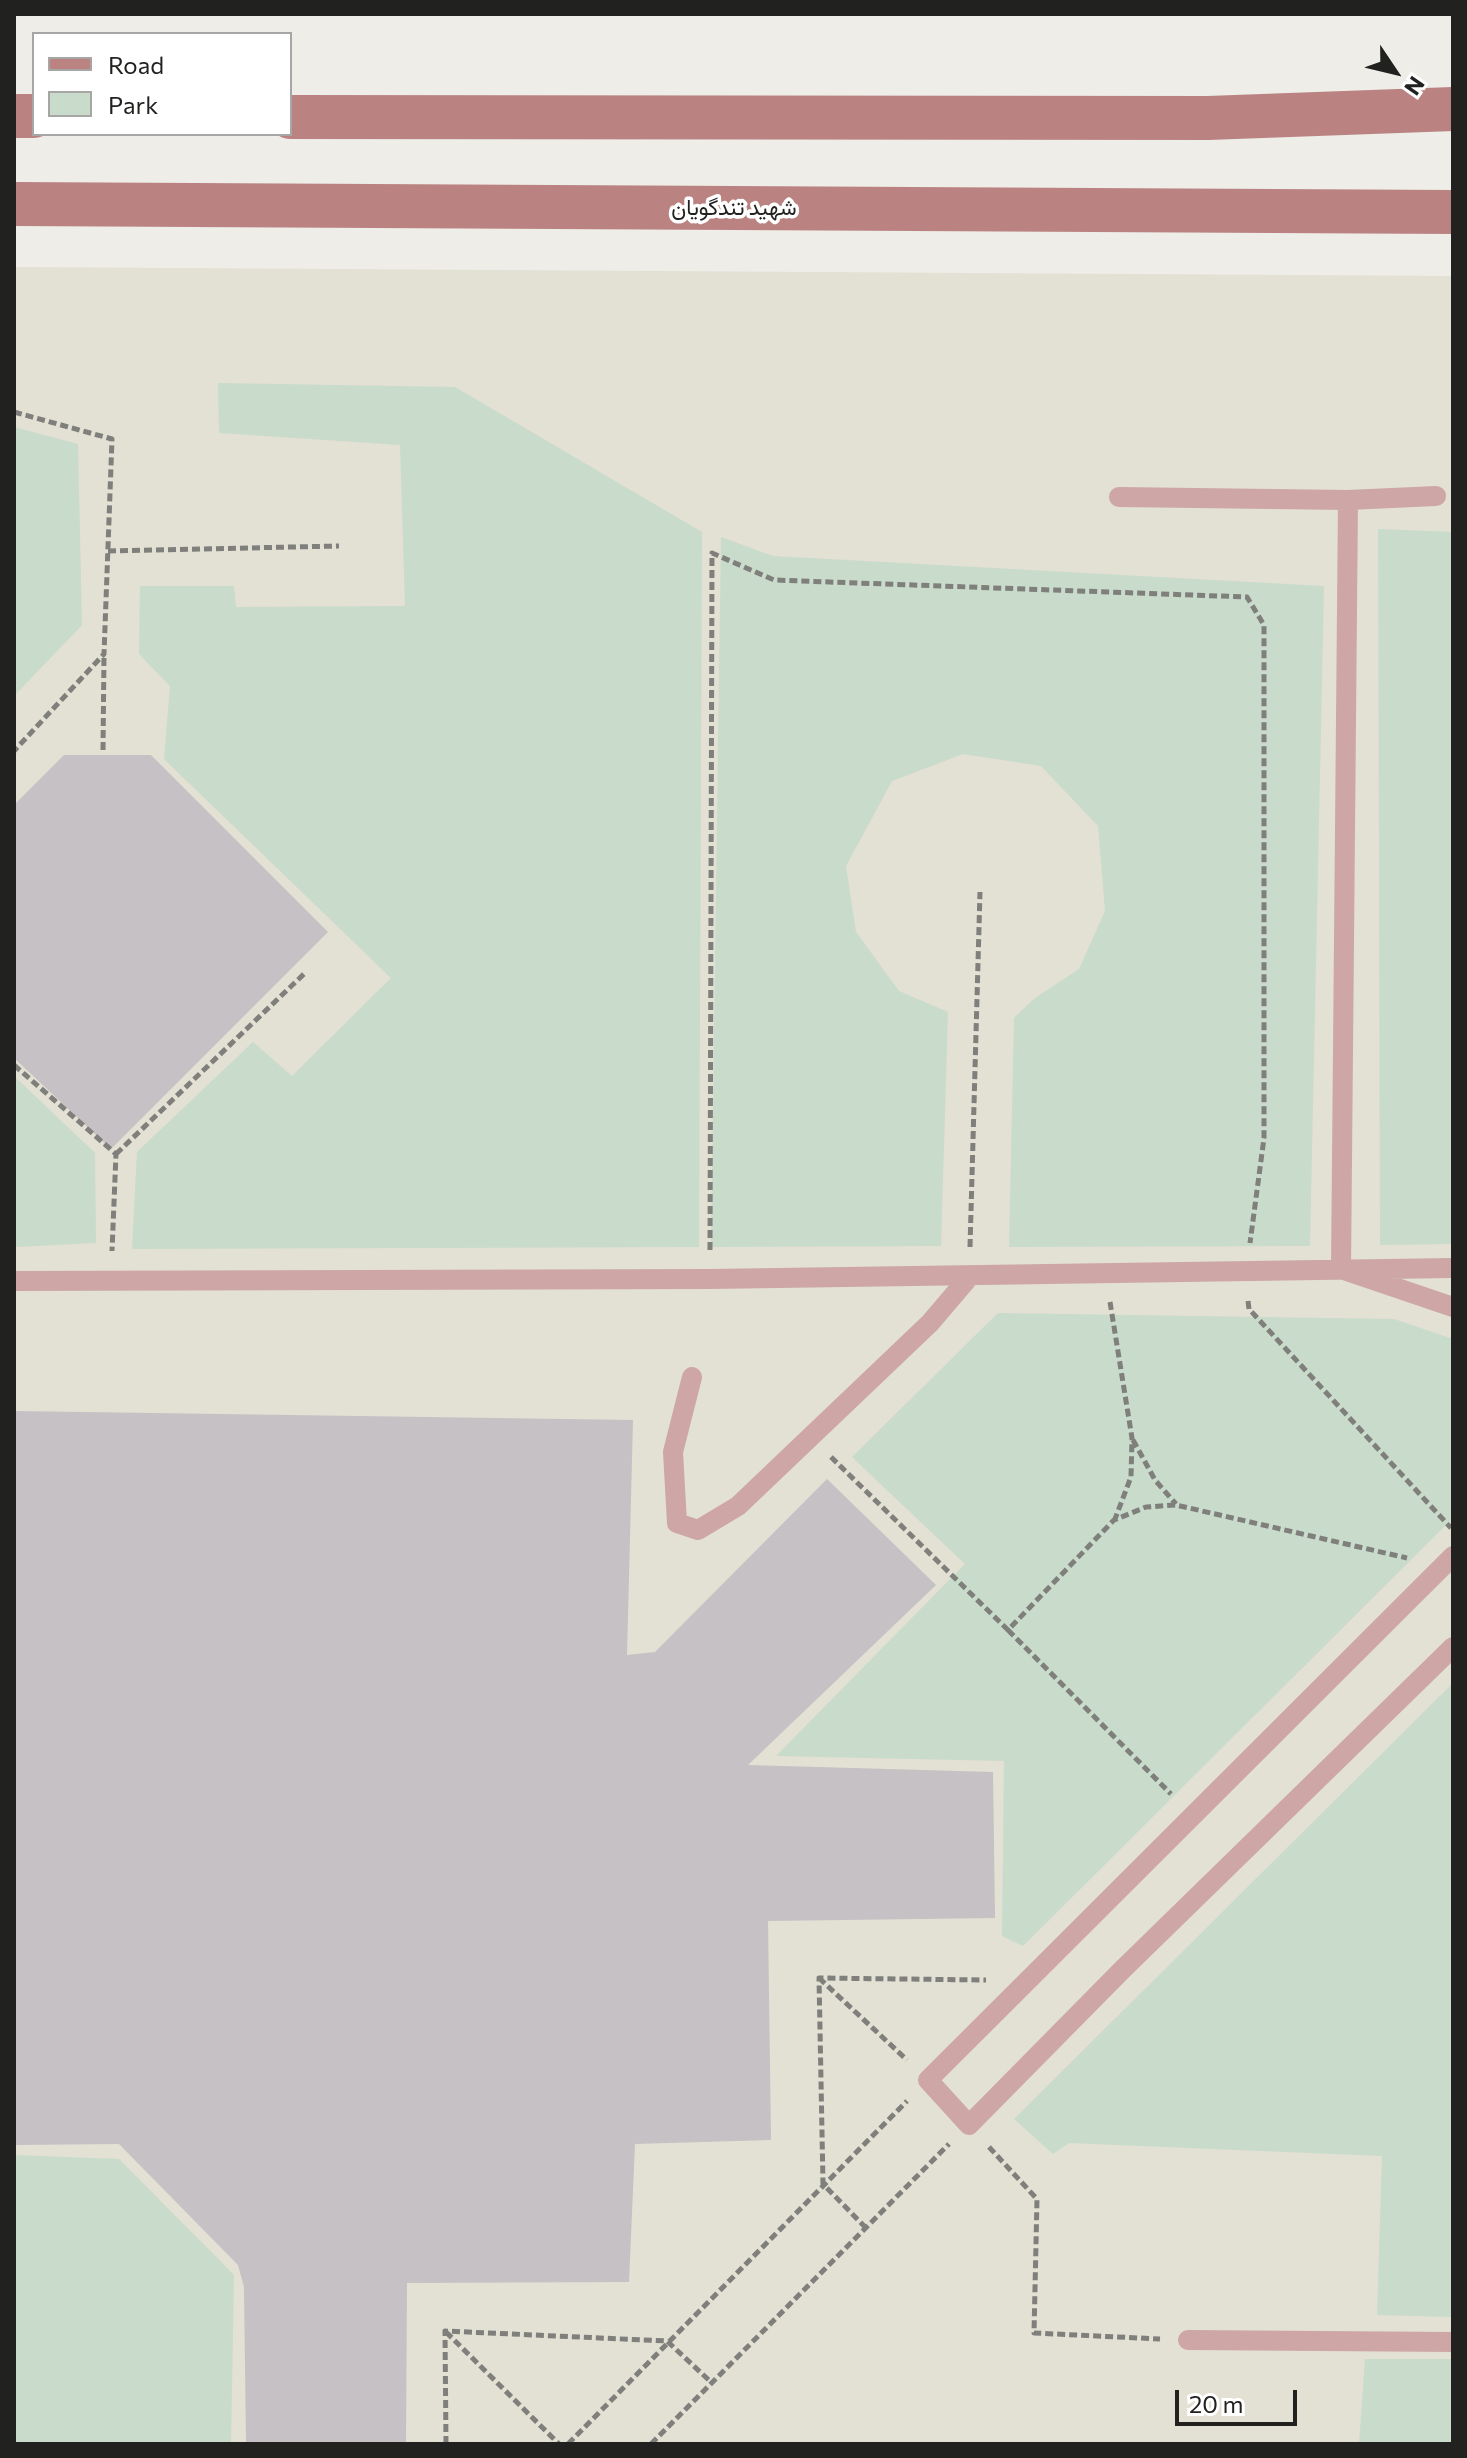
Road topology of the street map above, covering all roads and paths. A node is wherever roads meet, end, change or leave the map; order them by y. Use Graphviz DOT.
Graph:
graph roads {
  1 [pos="1453,109"];
  2 [pos="292,117"];
  3 [pos="14,204"];
  4 [pos="1453,212"];
  5 [pos="14,412"];
  6 [pos="1436,496"];
  7 [pos="1119,497"];
  8 [pos="1348,500"];
  9 [pos="339,546"];
  10 [pos="108,551"];
  11 [pos="104,654"];
  12 [pos="103,750"];
  13 [pos="14,751"];
  14 [pos="980,892"];
  15 [pos="306,972"];
  16 [pos="14,1065"];
  17 [pos="116,1154"];
  18 [pos="1453,1268"];
  19 [pos="1341,1269"];
  20 [pos="1246,1270"];
  21 [pos="1106,1273"];
  22 [pos="970,1276"];
  23 [pos="710,1279"];
  24 [pos="111,1280"];
  25 [pos="14,1281"];
  26 [pos="1453,1307"];
  27 [pos="692,1377"];
  28 [pos="811,1437"];
  29 [pos="1132,1438"];
  30 [pos="1176,1505"];
  31 [pos="1114,1520"];
  32 [pos="1453,1530"];
  33 [pos="1448,1561"];
  34 [pos="1008,1630"];
  35 [pos="1453,1647"];
  36 [pos="1192,1816"];
  37 [pos="819,1978"];
  38 [pos="1027,1981"];
  39 [pos="928,2080"];
  40 [pos="969,2125"];
  41 [pos="823,2184"];
  42 [pos="866,2228"];
  43 [pos="445,2331"];
  44 [pos="1188,2340"];
  45 [pos="667,2341"];
  46 [pos="1453,2342"];
  47 [pos="712,2383"];
  48 [pos="446,2444"];
  49 [pos="559,2444"];
  50 [pos="568,2444"];
  51 [pos="651,2444"];
  1 -- 2 [label="main road"];
  3 -- 4 [label="main road, شهید تندگویان"];
  5 -- 10 [label="path"];
  6 -- 8 [label="lane"];
  7 -- 8 [label="lane"];
  8 -- 19 [label="lane"];
  9 -- 10 [label="path"];
  10 -- 11 [label="path"];
  11 -- 12 [label="path"];
  11 -- 13 [label="path"];
  14 -- 22 [label="path"];
  15 -- 17 [label="path"];
  16 -- 17 [label="path"];
  17 -- 24 [label="path"];
  18 -- 19 [label="lane"];
  19 -- 20 [label="lane"];
  19 -- 26 [label="lane"];
  20 -- 21 [label="lane"];
  20 -- 23 [label="path"];
  20 -- 32 [label="path"];
  21 -- 22 [label="lane"];
  21 -- 29 [label="path"];
  22 -- 23 [label="lane"];
  22 -- 28 [label="lane"];
  23 -- 24 [label="lane"];
  24 -- 25 [label="lane"];
  27 -- 28 [label="lane"];
  28 -- 34 [label="path"];
  29 -- 30 [label="path"];
  29 -- 31 [label="path"];
  30 -- 31 [label="path"];
  30 -- 33 [label="path"];
  31 -- 34 [label="path"];
  33 -- 36 [label="lane"];
  34 -- 36 [label="path"];
  35 -- 40 [label="lane"];
  36 -- 38 [label="lane"];
  37 -- 38 [label="path"];
  37 -- 39 [label="path"];
  37 -- 41 [label="path"];
  38 -- 39 [label="lane"];
  39 -- 40 [label="lane"];
  39 -- 41 [label="path"];
  40 -- 42 [label="path"];
  40 -- 44 [label="path"];
  41 -- 42 [label="path"];
  41 -- 45 [label="path"];
  42 -- 47 [label="path"];
  43 -- 45 [label="path"];
  43 -- 48 [label="path"];
  43 -- 49 [label="path"];
  44 -- 46 [label="lane"];
  45 -- 47 [label="path"];
  45 -- 50 [label="path"];
  47 -- 51 [label="path"];
}
